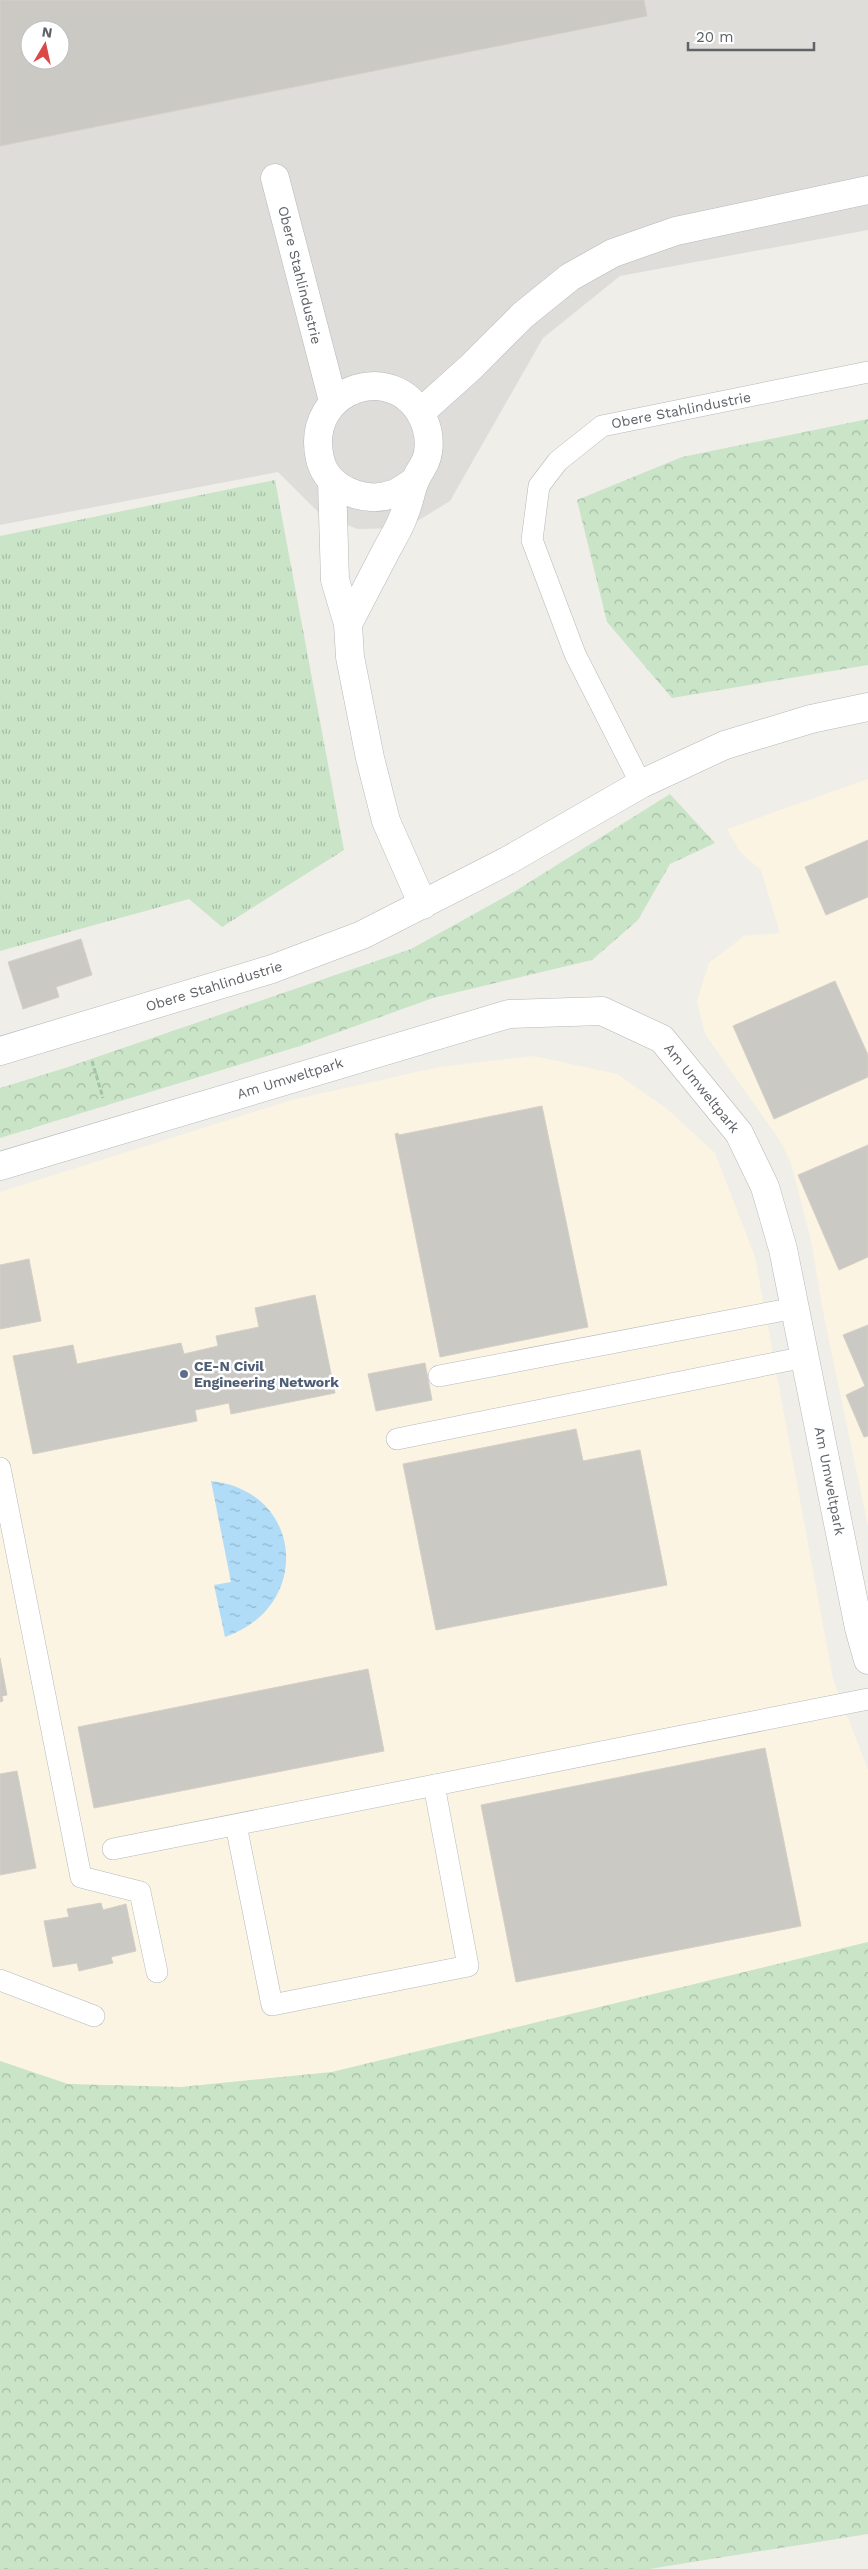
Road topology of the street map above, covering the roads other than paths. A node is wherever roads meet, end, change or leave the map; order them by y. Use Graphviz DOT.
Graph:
graph roads {
  1 [pos="274,178"];
  2 [pos="868,190"];
  3 [pos="868,372"];
  4 [pos="334,402"];
  5 [pos="421,412"];
  6 [pos="332,481"];
  7 [pos="413,482"];
  8 [pos="348,624"];
  9 [pos="868,707"];
  10 [pos="641,784"];
  11 [pos="423,905"];
  12 [pos="0,1051"];
  13 [pos="0,1166"];
  14 [pos="795,1308"];
  15 [pos="805,1357"];
  16 [pos="438,1376"];
  17 [pos="397,1439"];
  18 [pos="1,1482"];
  19 [pos="868,1660"];
  20 [pos="868,1698"];
  21 [pos="434,1785"];
  22 [pos="236,1825"];
  23 [pos="113,1849"];
  24 [pos="157,1972"];
  25 [pos="0,1980"];
  26 [pos="94,2016"];
  1 -- 4 [label="street, Obere Stahlindustrie"];
  2 -- 5 [label="street"];
  3 -- 10 [label="lane, Obere Stahlindustrie"];
  4 -- 5 [label="street"];
  4 -- 6 [label="street"];
  5 -- 7 [label="street"];
  6 -- 7 [label="street"];
  6 -- 8 [label="street"];
  7 -- 8 [label="street"];
  8 -- 11 [label="street"];
  9 -- 10 [label="street, Obere Stahlindustrie"];
  10 -- 11 [label="street, Obere Stahlindustrie"];
  11 -- 12 [label="street, Obere Stahlindustrie"];
  13 -- 14 [label="street, Am Umweltpark"];
  14 -- 15 [label="street, Am Umweltpark"];
  14 -- 16 [label="lane"];
  15 -- 17 [label="lane"];
  15 -- 19 [label="street, Am Umweltpark"];
  18 -- 24 [label="lane"];
  20 -- 21 [label="lane"];
  21 -- 22 [label="lane"];
  21 -- 22 [label="lane"];
  22 -- 23 [label="lane"];
  25 -- 26 [label="lane"];
}
